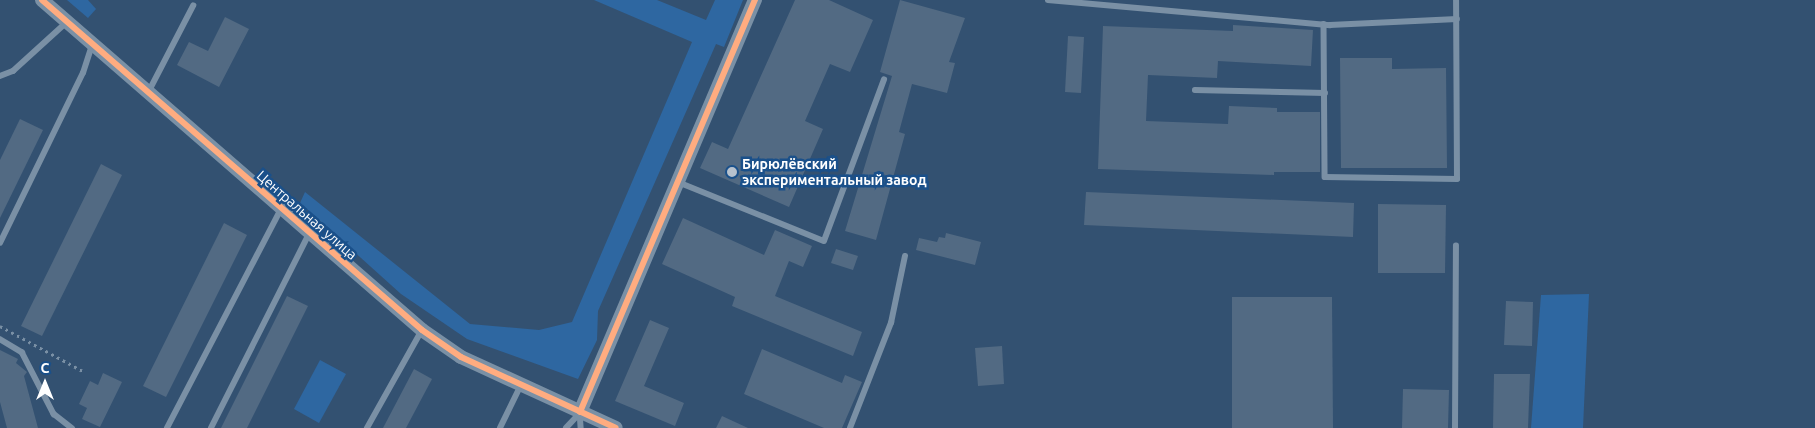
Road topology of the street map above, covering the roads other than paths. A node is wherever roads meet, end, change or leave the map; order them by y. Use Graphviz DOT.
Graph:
graph roads {
  1 [pos="42,0"];
  2 [pos="756,0"];
  3 [pos="1048,0"];
  4 [pos="1456,0"];
  5 [pos="193,6"];
  6 [pos="1457,20"];
  7 [pos="67,22"];
  8 [pos="1324,24"];
  9 [pos="92,46"];
  10 [pos="0,76"];
  11 [pos="884,80"];
  12 [pos="1195,90"];
  13 [pos="148,93"];
  14 [pos="1325,93"];
  15 [pos="678,182"];
  16 [pos="281,210"];
  17 [pos="309,234"];
  18 [pos="0,243"];
  19 [pos="1456,246"];
  20 [pos="904,256"];
  21 [pos="422,330"];
  22 [pos="0,339"];
  23 [pos="521,385"];
  24 [pos="580,412"];
  25 [pos="72,428"];
  26 [pos="167,428"];
  27 [pos="211,428"];
  28 [pos="367,428"];
  29 [pos="500,428"];
  30 [pos="566,428"];
  31 [pos="581,428"];
  32 [pos="616,428"];
  33 [pos="850,428"];
  34 [pos="1455,428"];
  1 -- 7 [label="street, Центральная улица"];
  2 -- 15 [label="street"];
  3 -- 8 [label="lane"];
  4 -- 6 [label="lane"];
  5 -- 13 [label="lane"];
  6 -- 8 [label="lane"];
  6 -- 14 [label="lane"];
  7 -- 9 [label="street, Центральная улица"];
  7 -- 10 [label="lane"];
  8 -- 14 [label="lane"];
  9 -- 13 [label="street, Центральная улица"];
  9 -- 18 [label="lane"];
  11 -- 15 [label="lane"];
  12 -- 14 [label="lane"];
  13 -- 16 [label="street, Центральная улица"];
  15 -- 24 [label="street"];
  16 -- 17 [label="street, Центральная улица"];
  16 -- 26 [label="lane"];
  17 -- 21 [label="street, Центральная улица"];
  17 -- 27 [label="lane"];
  19 -- 34 [label="lane"];
  20 -- 33 [label="lane"];
  21 -- 23 [label="street, Центральная улица"];
  21 -- 28 [label="lane"];
  22 -- 25 [label="lane"];
  23 -- 24 [label="street, Центральная улица"];
  23 -- 29 [label="lane"];
  24 -- 30 [label="lane"];
  24 -- 31 [label="lane"];
  24 -- 32 [label="street, Центральная улица"];
}
